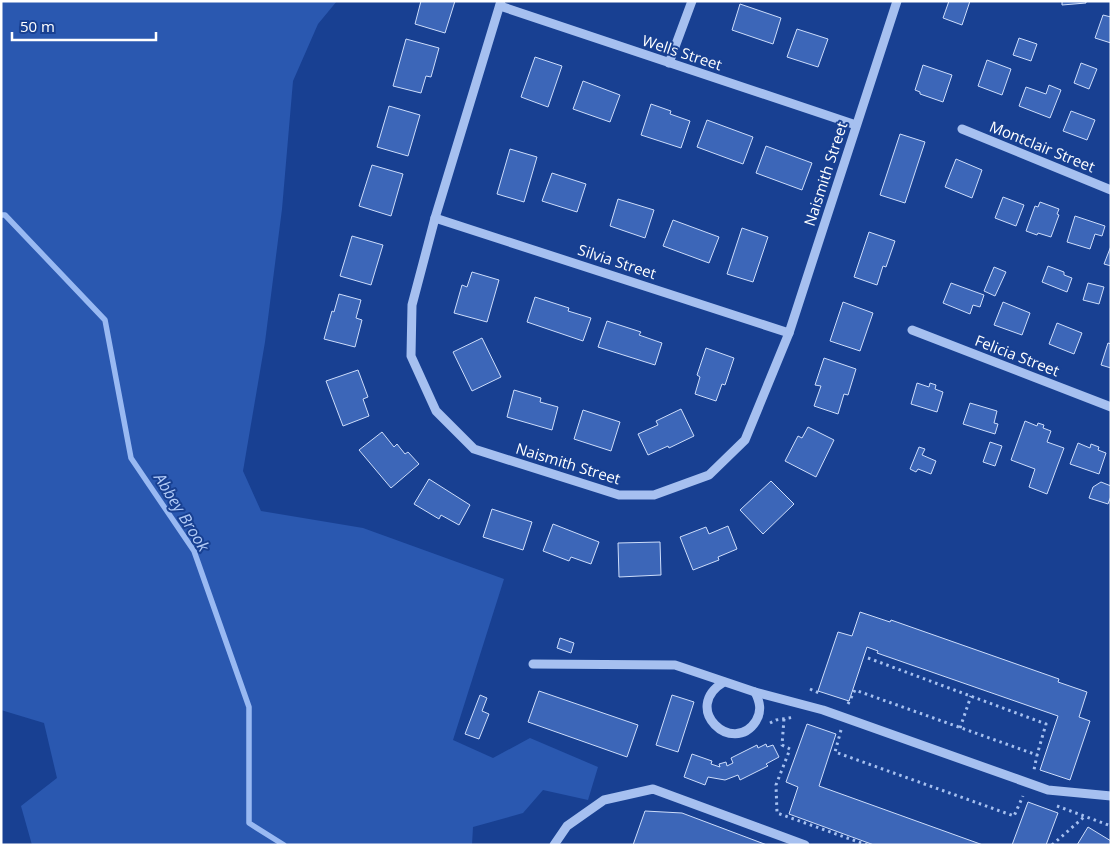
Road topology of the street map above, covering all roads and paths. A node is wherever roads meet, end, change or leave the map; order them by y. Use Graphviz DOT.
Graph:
graph roads {
  1 [pos="692,1"];
  2 [pos="897,1"];
  3 [pos="501,4"];
  4 [pos="669,63"];
  5 [pos="856,125"];
  6 [pos="962,129"];
  7 [pos="1111,190"];
  8 [pos="435,218"];
  9 [pos="912,330"];
  10 [pos="789,333"];
  11 [pos="1111,407"];
  12 [pos="868,658"];
  13 [pos="533,664"];
  14 [pos="724,682"];
  15 [pos="810,689"];
  16 [pos="755,692"];
  17 [pos="826,696"];
  18 [pos="971,696"];
  19 [pos="842,702"];
  20 [pos="804,716"];
  21 [pos="784,719"];
  22 [pos="768,724"];
  23 [pos="834,727"];
  24 [pos="960,728"];
  25 [pos="1036,755"];
  26 [pos="1041,772"];
  27 [pos="1029,796"];
  28 [pos="1111,796"];
  29 [pos="1050,804"];
  30 [pos="1084,817"];
  31 [pos="1111,826"];
  32 [pos="554,845"];
  33 [pos="805,845"];
  34 [pos="867,845"];
  35 [pos="1052,845"];
  1 -- 4 [label="street"];
  2 -- 5 [label="street, Naismith Street"];
  3 -- 4 [label="street, Wells Street"];
  3 -- 8 [label="street, Naismith Street"];
  4 -- 5 [label="street, Wells Street"];
  5 -- 10 [label="street, Naismith Street"];
  6 -- 7 [label="street, Montclair Street"];
  8 -- 10 [label="street, Silvia Street"];
  8 -- 10 [label="street, Naismith Street"];
  9 -- 11 [label="street, Felicia Street"];
  12 -- 18 [label="path"];
  13 -- 14 [label="street"];
  14 -- 16 [label="street"];
  14 -- 16 [label="street"];
  15 -- 17 [label="path"];
  16 -- 28 [label="street"];
  18 -- 24 [label="path"];
  18 -- 25 [label="path"];
  19 -- 24 [label="path"];
  20 -- 21 [label="path"];
  21 -- 22 [label="path"];
  21 -- 34 [label="path"];
  23 -- 27 [label="path"];
  24 -- 25 [label="path"];
  25 -- 26 [label="path"];
  29 -- 30 [label="path"];
  30 -- 31 [label="path"];
  30 -- 35 [label="path"];
  32 -- 33 [label="street"];
}
